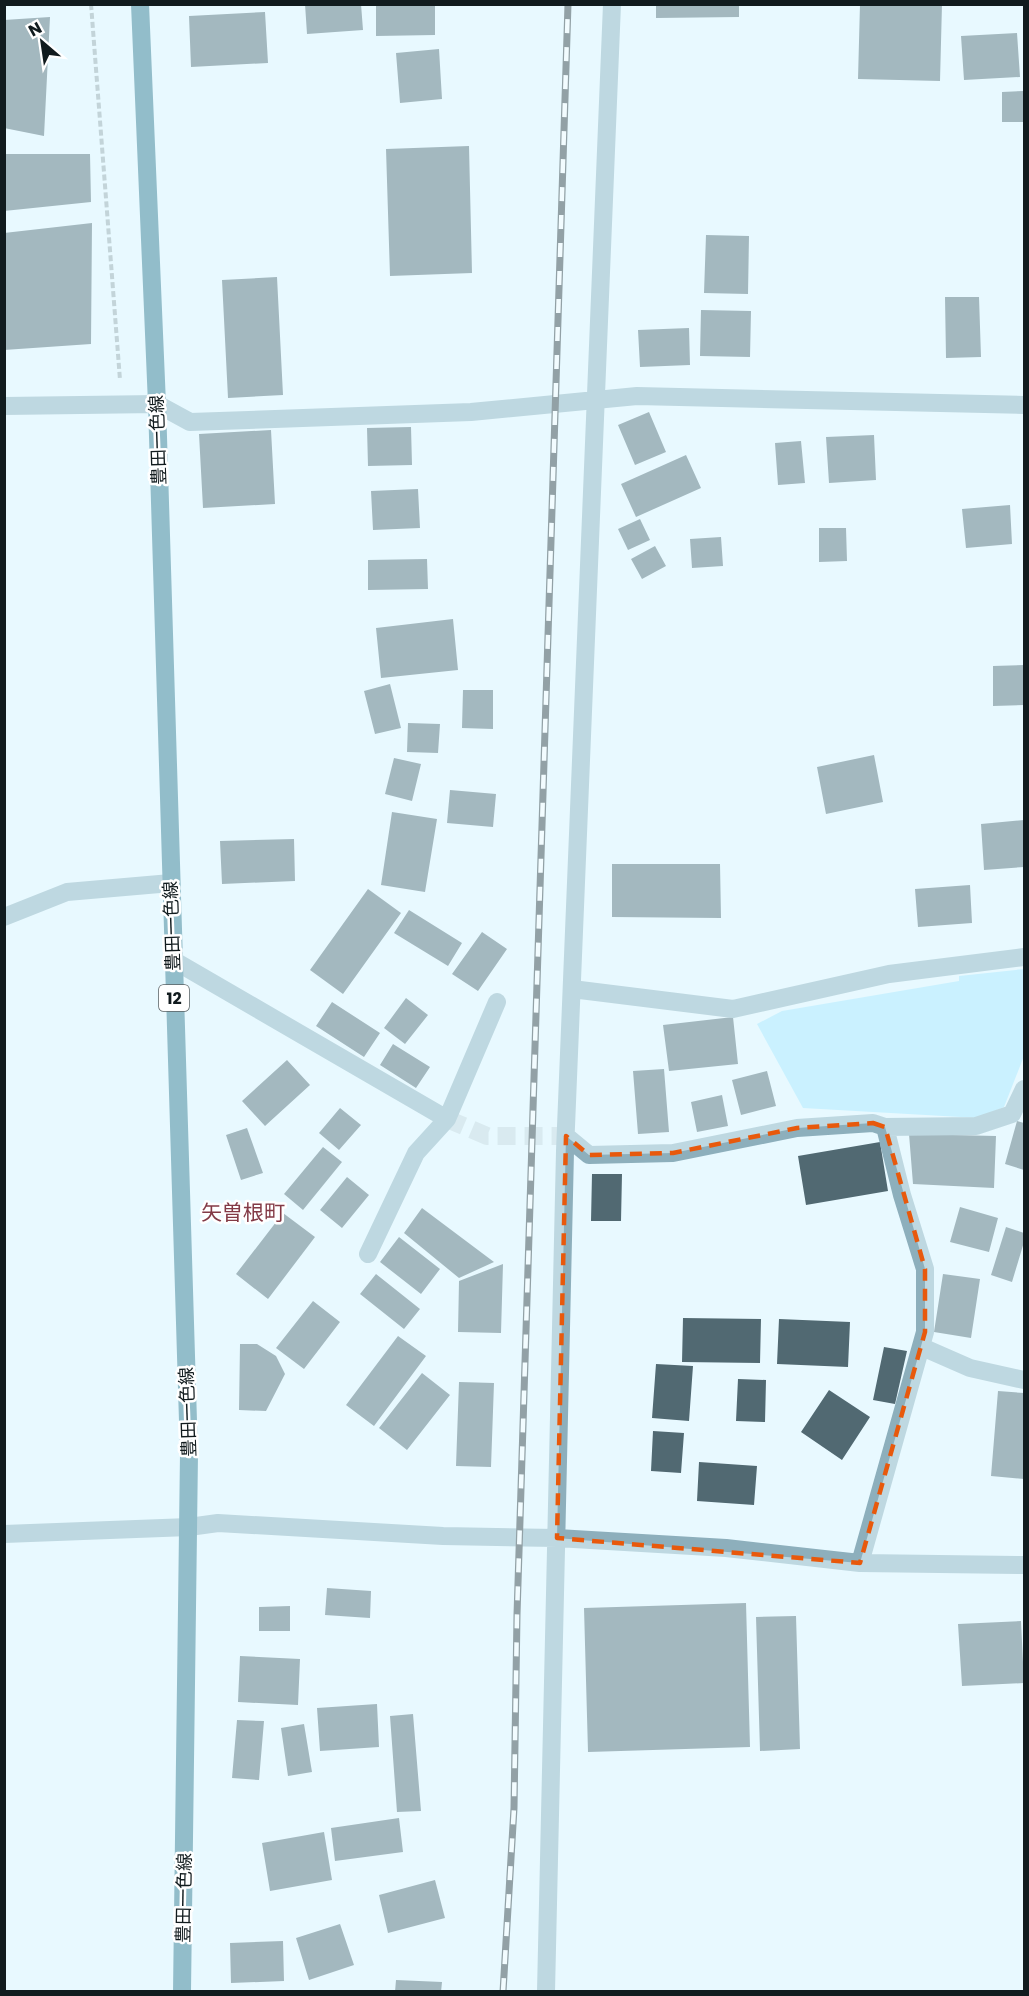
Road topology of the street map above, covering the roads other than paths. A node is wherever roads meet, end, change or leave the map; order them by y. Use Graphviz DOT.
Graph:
graph roads {
  1 [pos="140,4"];
  2 [pos="612,4"];
  3 [pos="595,399"];
  4 [pos="156,404"];
  5 [pos="1024,405"];
  6 [pos="4,406"];
  7 [pos="171,883"];
  8 [pos="4,917"];
  9 [pos="1024,957"];
  10 [pos="173,960"];
  11 [pos="572,989"];
  12 [pos="497,1002"];
  13 [pos="1024,1089"];
  14 [pos="447,1119"];
  15 [pos="885,1127"];
  16 [pos="566,1136"];
  17 [pos="368,1254"];
  18 [pos="922,1347"];
  19 [pos="1024,1380"];
  20 [pos="189,1527"];
  21 [pos="4,1534"];
  22 [pos="557,1538"];
  23 [pos="860,1563"];
  24 [pos="1024,1565"];
  25 [pos="182,1992"];
  26 [pos="546,1992"];
  1 -- 4 [label="main road, 豊田一色線 / 12"];
  2 -- 3 [label="street"];
  3 -- 4 [label="street"];
  3 -- 5 [label="street"];
  3 -- 11 [label="street"];
  4 -- 6 [label="street"];
  4 -- 7 [label="main road, 豊田一色線 / 12"];
  7 -- 8 [label="street"];
  7 -- 10 [label="main road, 豊田一色線 / 12"];
  9 -- 11 [label="street"];
  10 -- 14 [label="street"];
  10 -- 20 [label="main road, 豊田一色線 / 12"];
  11 -- 16 [label="street"];
  12 -- 14 [label="street"];
  13 -- 15 [label="street"];
  14 -- 17 [label="street"];
  15 -- 16 [label="street"];
  15 -- 18 [label="street"];
  16 -- 22 [label="street"];
  18 -- 19 [label="street"];
  18 -- 23 [label="street"];
  20 -- 21 [label="street"];
  20 -- 22 [label="street"];
  20 -- 25 [label="main road, 豊田一色線 / 12"];
  22 -- 23 [label="street"];
  22 -- 26 [label="street"];
  23 -- 24 [label="street"];
}
